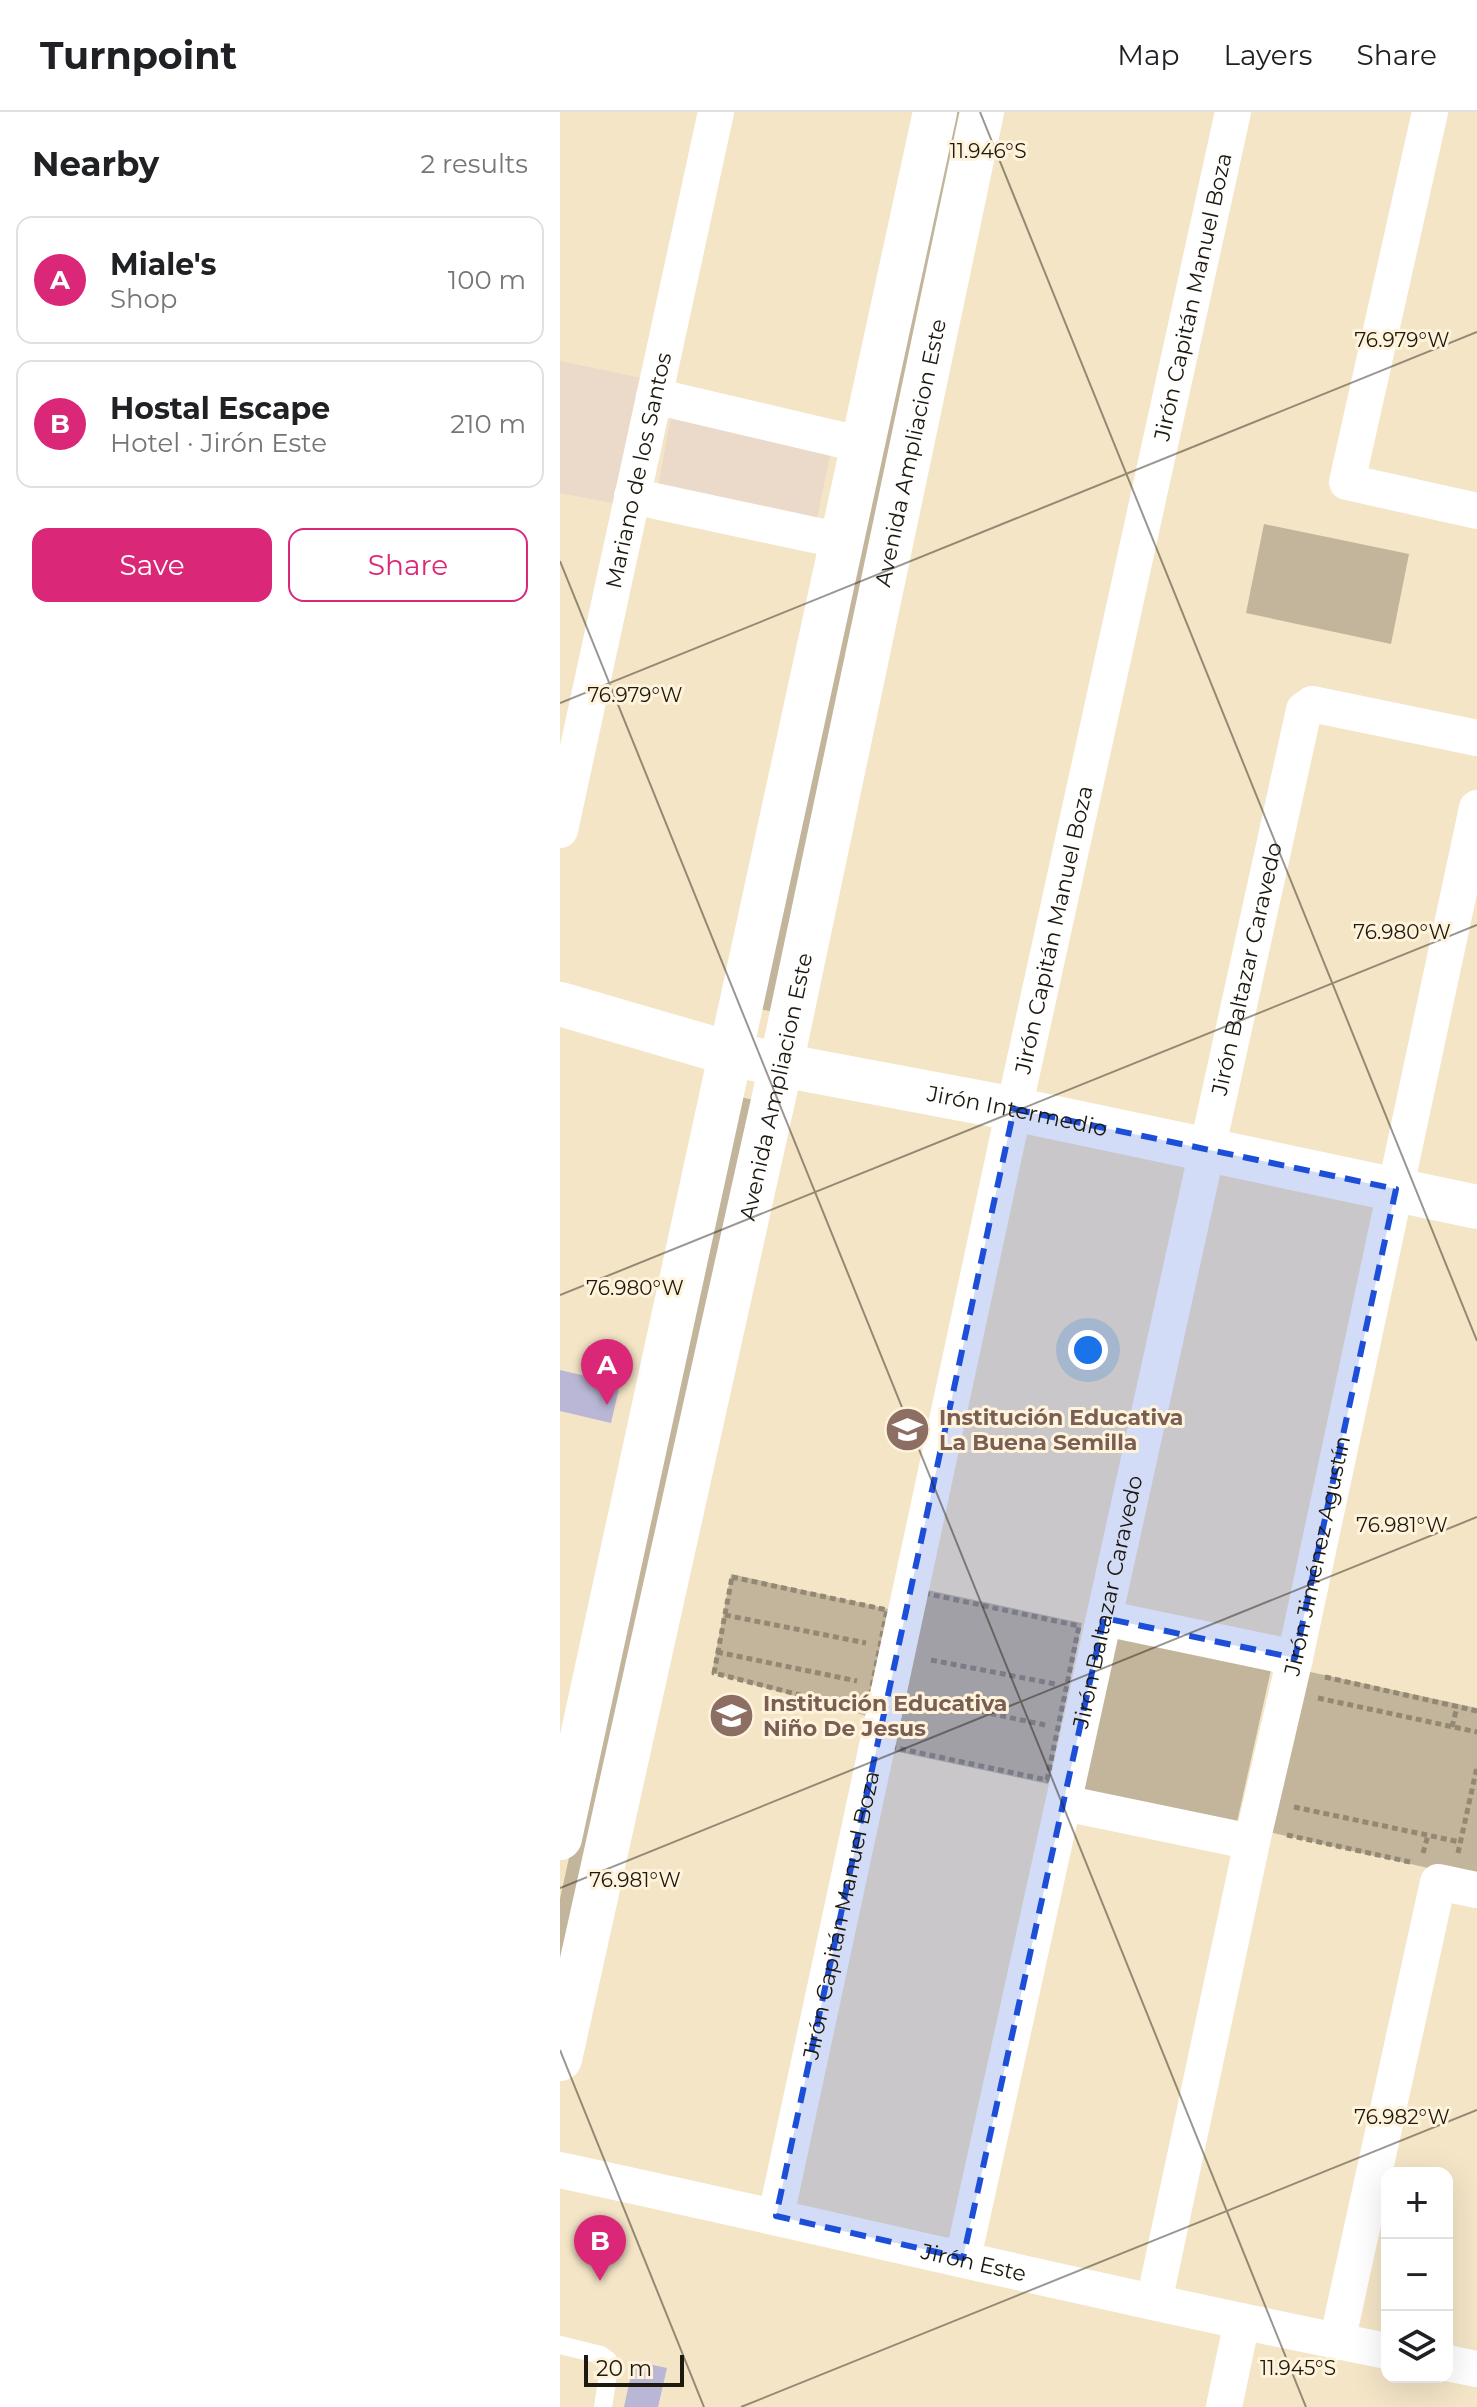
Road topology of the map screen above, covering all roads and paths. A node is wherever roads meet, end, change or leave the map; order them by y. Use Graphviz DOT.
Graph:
graph roads {
  1 [pos="716,112"];
  2 [pos="935,112"];
  3 [pos="982,112"];
  4 [pos="1233,112"];
  5 [pos="1430,112"];
  6 [pos="654,396"];
  7 [pos="863,445"];
  8 [pos="632,496"];
  9 [pos="1477,511"];
  10 [pos="842,541"];
  11 [pos="1477,738"];
  12 [pos="1477,808"];
  13 [pos="560,830"];
  14 [pos="560,1004"];
  15 [pos="732,1054"];
  16 [pos="781,1065"];
  17 [pos="1014,1109"];
  18 [pos="1205,1151"];
  19 [pos="1396,1189"];
  20 [pos="1477,1207"];
  21 [pos="924,1593"];
  22 [pos="725,1615"];
  23 [pos="1091,1622"];
  24 [pos="879,1646"];
  25 [pos="717,1652"];
  26 [pos="926,1659"];
  27 [pos="1306,1667"];
  28 [pos="857,1681"];
  29 [pos="1066,1686"];
  30 [pos="1313,1697"];
  31 [pos="918,1699"];
  32 [pos="1457,1707"];
  33 [pos="1477,1711"];
  34 [pos="1452,1727"];
  35 [pos="1057,1728"];
  36 [pos="1477,1732"];
  37 [pos="892,1747"];
  38 [pos="1477,1767"];
  39 [pos="1056,1792"];
  40 [pos="1289,1806"];
  41 [pos="560,1838"];
  42 [pos="1267,1838"];
  43 [pos="1460,1842"];
  44 [pos="1448,1875"];
  45 [pos="560,2059"];
  46 [pos="560,2170"];
  47 [pos="776,2216"];
  48 [pos="963,2258"];
  49 [pos="1154,2302"];
  50 [pos="1242,2321"];
  51 [pos="1337,2342"];
  52 [pos="560,2345"];
  53 [pos="1381,2350"];
  54 [pos="1453,2364"];
  55 [pos="1477,2369"];
  56 [pos="603,2407"];
  57 [pos="1224,2407"];
  1 -- 6 [label="street, Mariano de los Santos"];
  2 -- 7 [label="main road"];
  3 -- 16 [label="main road, Avenida Ampliacion Este"];
  4 -- 17 [label="street, Jirón Capitán Manuel Boza"];
  5 -- 9 [label="street"];
  6 -- 7 [label="street"];
  6 -- 8 [label="street, Mariano de los Santos"];
  7 -- 10 [label="main road"];
  8 -- 10 [label="street"];
  8 -- 13 [label="street, Mariano de los Santos"];
  10 -- 15 [label="main road"];
  11 -- 18 [label="street, Jirón Baltazar Caravedo"];
  12 -- 19 [label="street, Jirón Jiménez Agustín"];
  14 -- 15 [label="main road, Jirón Intermedio"];
  15 -- 16 [label="main road, Jirón Intermedio"];
  15 -- 41 [label="main road"];
  16 -- 17 [label="main road, Jirón Intermedio"];
  16 -- 45 [label="main road, Avenida Ampliacion Este"];
  17 -- 18 [label="main road, Jirón Intermedio"];
  17 -- 47 [label="street, Jirón Capitán Manuel Boza"];
  18 -- 19 [label="main road, Jirón Intermedio"];
  18 -- 23 [label="street, Jirón Baltazar Caravedo"];
  19 -- 20 [label="main road, Jirón Intermedio"];
  19 -- 27 [label="street, Jirón Jiménez Agustín"];
  21 -- 23 [label="path"];
  22 -- 24 [label="path"];
  22 -- 24 [label="path"];
  22 -- 25 [label="path"];
  23 -- 27 [label="street"];
  23 -- 39 [label="street, Jirón Baltazar Caravedo"];
  24 -- 25 [label="path"];
  25 -- 28 [label="path"];
  26 -- 29 [label="path"];
  27 -- 32 [label="path"];
  27 -- 42 [label="street, Jirón Jiménez Agustín"];
  30 -- 34 [label="path"];
  31 -- 35 [label="path"];
  32 -- 33 [label="path"];
  32 -- 34 [label="path"];
  34 -- 36 [label="path"];
  37 -- 39 [label="path"];
  38 -- 43 [label="path"];
  39 -- 42 [label="street"];
  39 -- 48 [label="street, Jirón Baltazar Caravedo"];
  40 -- 43 [label="path"];
  42 -- 44 [label="path"];
  42 -- 49 [label="street, Jirón Jiménez Agustín"];
  43 -- 44 [label="path"];
  44 -- 51 [label="street"];
  46 -- 47 [label="street, Jirón Este"];
  47 -- 48 [label="street, Jirón Este"];
  48 -- 49 [label="street, Jirón Este"];
  49 -- 50 [label="street, Jirón Este"];
  50 -- 51 [label="street, Jirón Este"];
  50 -- 57 [label="street"];
  51 -- 53 [label="street, Jirón Este"];
  52 -- 56 [label="lane"];
  54 -- 55 [label="street"];
}
